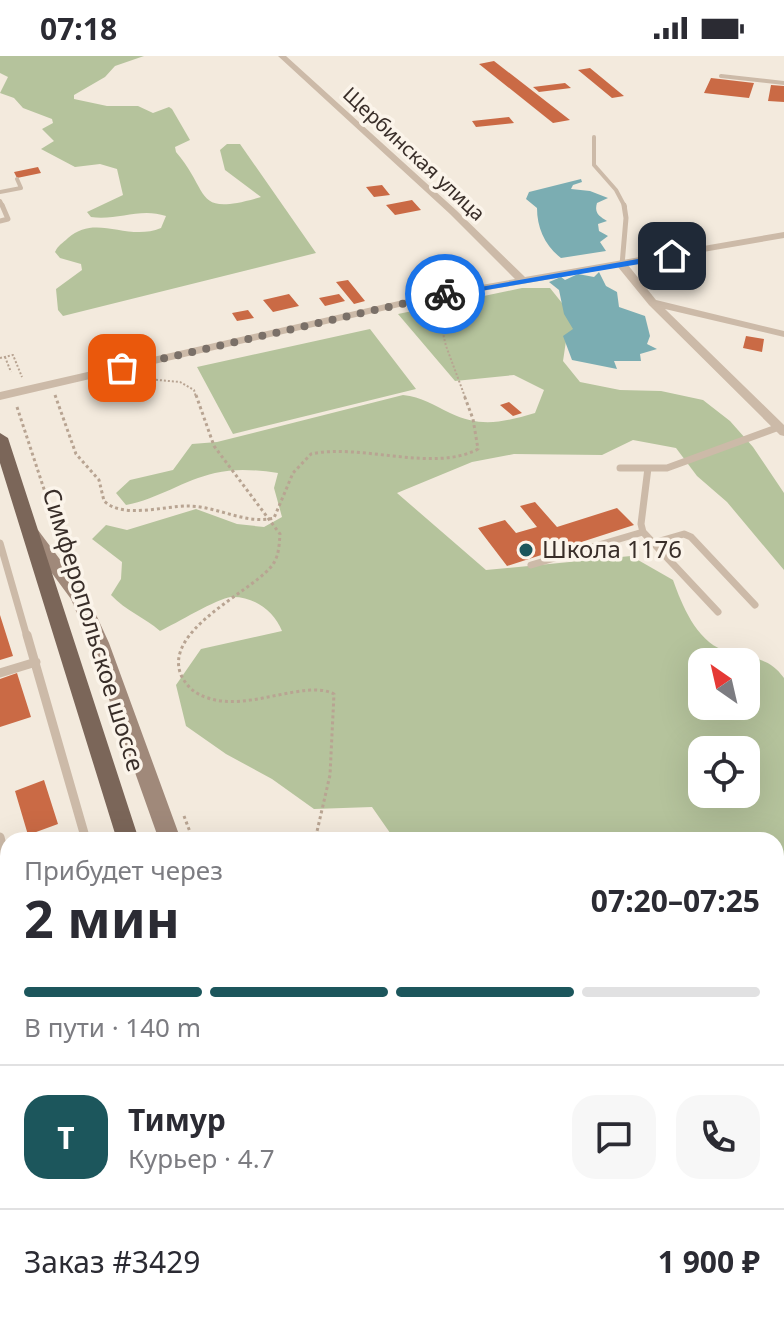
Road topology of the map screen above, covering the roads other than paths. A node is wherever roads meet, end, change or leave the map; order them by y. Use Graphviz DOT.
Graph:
graph roads {
  1 [pos="282,56"];
  2 [pos="721,76"];
  3 [pos="784,83"];
  4 [pos="594,137"];
  5 [pos="17,179"];
  6 [pos="0,192"];
  7 [pos="0,201"];
  8 [pos="0,221"];
  9 [pos="784,235"];
  10 [pos="622,265"];
  11 [pos="521,279"];
  12 [pos="653,303"];
  13 [pos="784,334"];
  14 [pos="0,396"];
  15 [pos="782,430"];
  16 [pos="0,438"];
  17 [pos="620,468"];
  18 [pos="648,468"];
  19 [pos="643,532"];
  20 [pos="32,534"];
  21 [pos="0,543"];
  22 [pos="653,543"];
  23 [pos="531,565"];
  24 [pos="5,576"];
  25 [pos="755,605"];
  26 [pos="718,612"];
  27 [pos="36,662"];
  28 [pos="0,673"];
  29 [pos="84,832"];
  30 [pos="125,832"];
  31 [pos="167,832"];
  1 -- 11 [label="street, Щербинская улица"];
  2 -- 3 [label="lane"];
  4 -- 10 [label="lane"];
  5 -- 6 [label="lane"];
  7 -- 8 [label="lane"];
  9 -- 10 [label="street"];
  10 -- 11 [label="street"];
  10 -- 12 [label="street"];
  11 -- 14 [label="street"];
  12 -- 13 [label="street"];
  12 -- 15 [label="street"];
  15 -- 18 [label="lane"];
  16 -- 20 [label="main road, Симферопольское шоссе"];
  17 -- 18 [label="lane"];
  18 -- 19 [label="lane"];
  19 -- 22 [label="lane"];
  19 -- 23 [label="lane"];
  20 -- 30 [label="main road, Симферопольское шоссе"];
  20 -- 31 [label="main road"];
  21 -- 24 [label="lane"];
  22 -- 25 [label="lane"];
  22 -- 26 [label="lane"];
  24 -- 27 [label="lane"];
  27 -- 28 [label="lane"];
  27 -- 29 [label="lane"];
}
